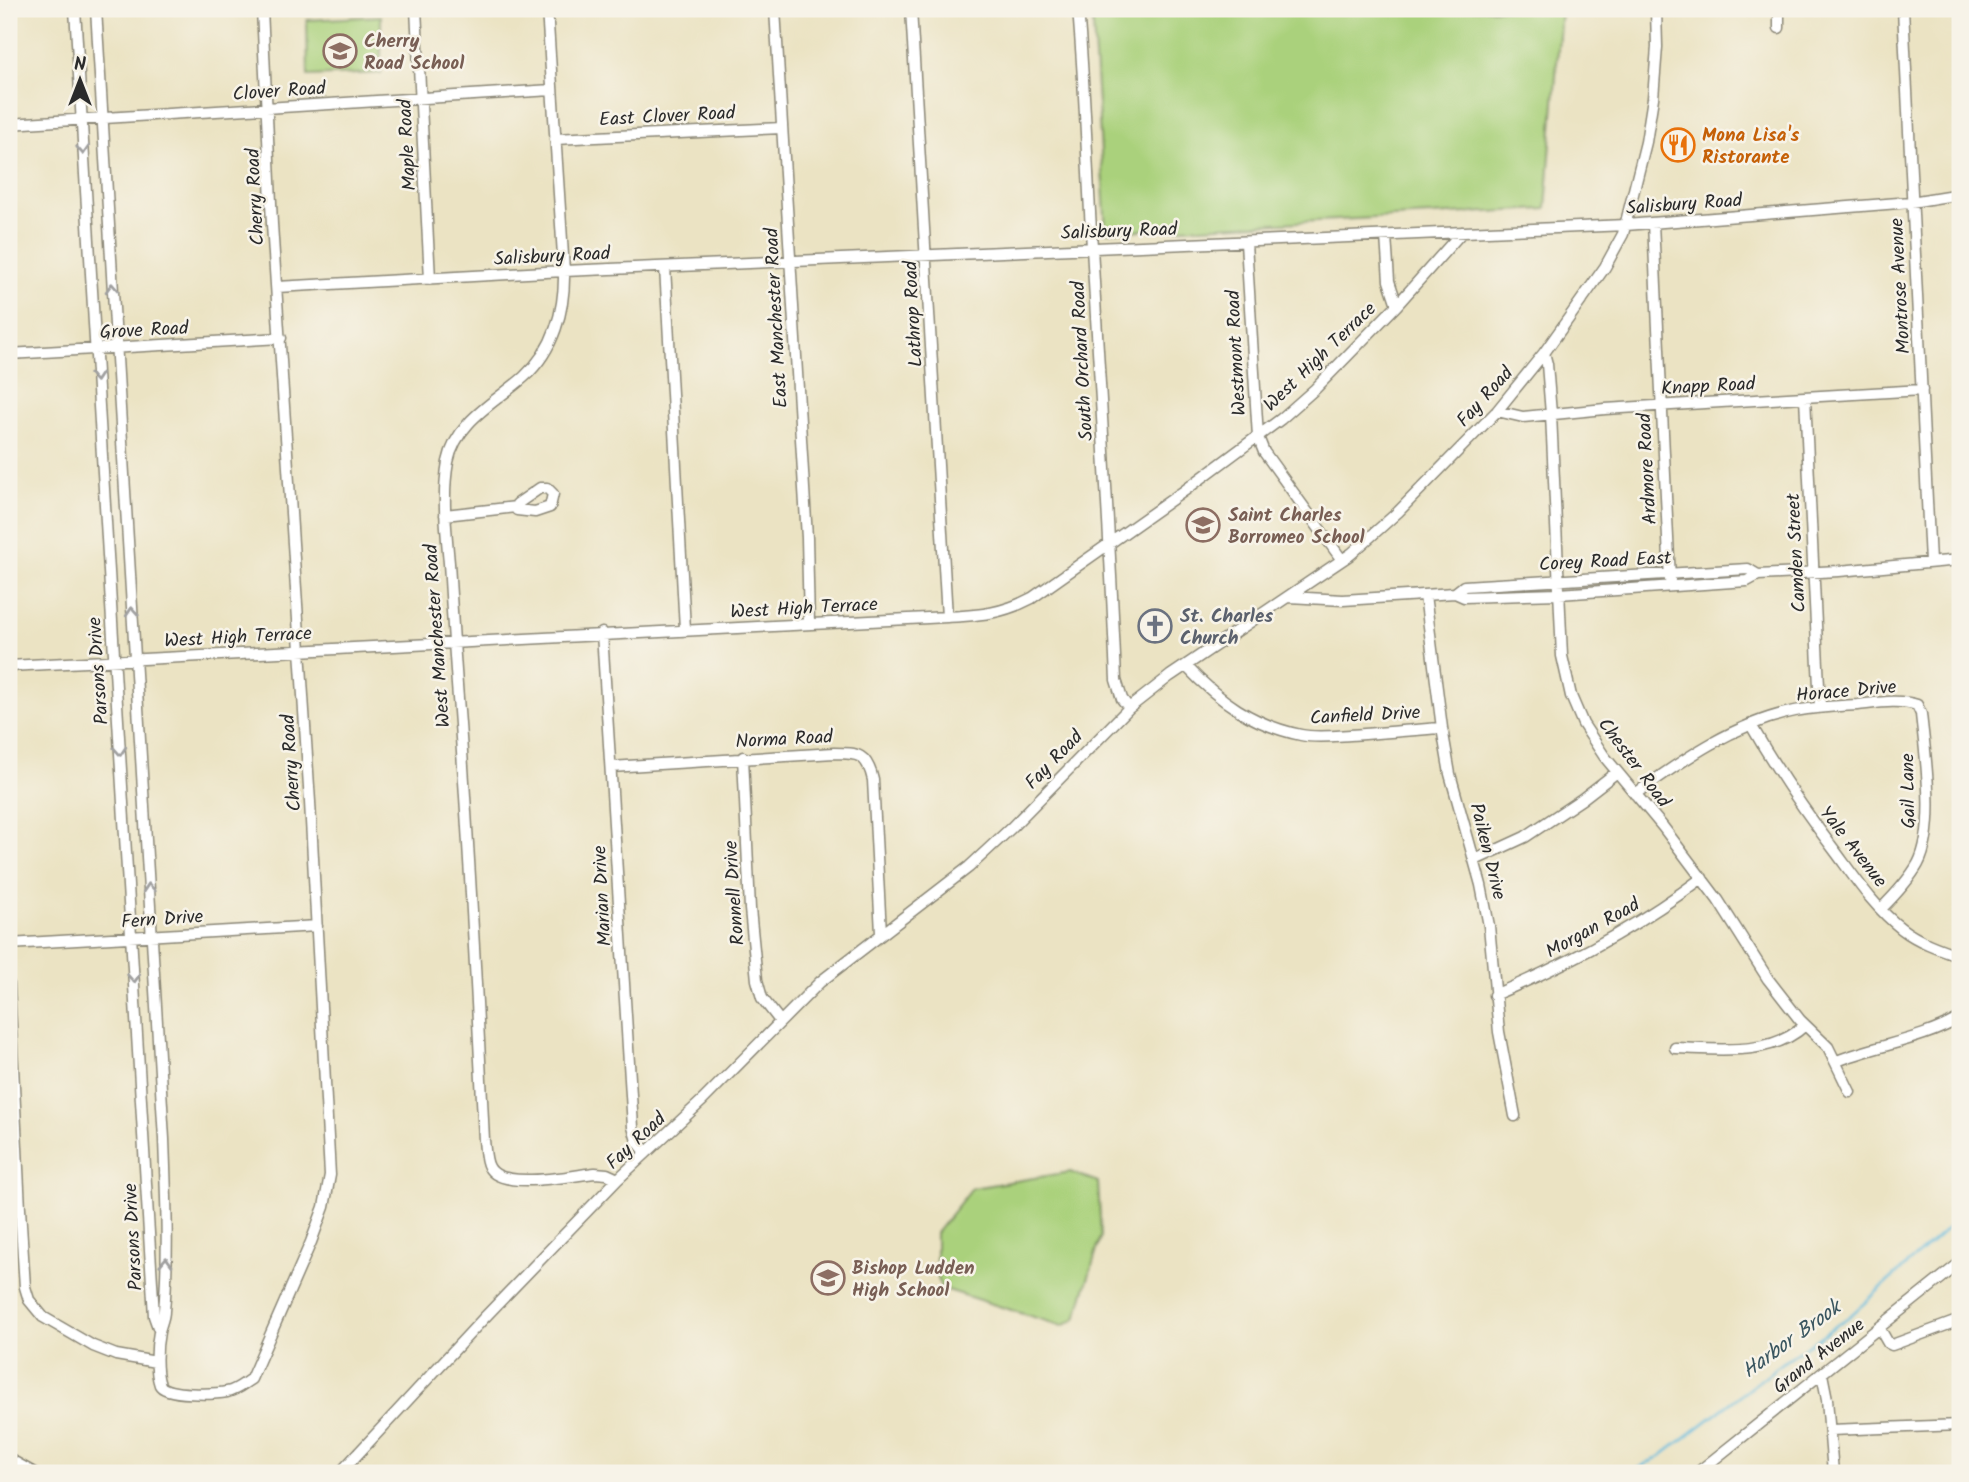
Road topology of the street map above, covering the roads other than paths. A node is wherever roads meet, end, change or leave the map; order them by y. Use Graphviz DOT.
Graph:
graph roads {
  1 [pos="75,9"];
  2 [pos="96,9"];
  3 [pos="262,9"];
  4 [pos="416,9"];
  5 [pos="547,9"];
  6 [pos="775,9"];
  7 [pos="911,9"];
  8 [pos="1079,9"];
  9 [pos="1656,9"];
  10 [pos="1779,9"];
  11 [pos="1903,9"];
  12 [pos="1779,28"];
  13 [pos="552,90"];
  14 [pos="421,97"];
  15 [pos="267,108"];
  16 [pos="102,119"];
  17 [pos="81,120"];
  18 [pos="9,124"];
  19 [pos="782,128"];
  20 [pos="555,139"];
  21 [pos="1960,194"];
  22 [pos="1911,202"];
  23 [pos="1653,223"];
  24 [pos="1626,225"];
  25 [pos="1462,232"];
  26 [pos="1386,236"];
  27 [pos="1247,243"];
  28 [pos="1092,249"];
  29 [pos="926,255"];
  30 [pos="789,262"];
  31 [pos="665,267"];
  32 [pos="564,271"];
  33 [pos="430,279"];
  34 [pos="277,287"];
  35 [pos="1396,305"];
  36 [pos="281,338"];
  37 [pos="116,348"];
  38 [pos="94,349"];
  39 [pos="1544,353"];
  40 [pos="9,354"];
  41 [pos="1922,390"];
  42 [pos="1805,397"];
  43 [pos="1661,406"];
  44 [pos="1497,411"];
  45 [pos="1551,414"];
  46 [pos="1258,437"];
  47 [pos="516,507"];
  48 [pos="445,516"];
  49 [pos="126,518"];
  50 [pos="105,520"];
  51 [pos="1110,543"];
  52 [pos="1342,560"];
  53 [pos="1960,560"];
  54 [pos="1930,562"];
  55 [pos="1814,572"];
  56 [pos="1669,573"];
  57 [pos="1758,575"];
  58 [pos="1559,580"];
  59 [pos="1670,587"];
  60 [pos="1455,593"];
  61 [pos="1559,594"];
  62 [pos="1425,595"];
  63 [pos="1289,597"];
  64 [pos="947,617"];
  65 [pos="809,624"];
  66 [pos="685,629"];
  67 [pos="602,634"];
  68 [pos="454,642"];
  69 [pos="300,651"];
  70 [pos="135,659"];
  71 [pos="114,660"];
  72 [pos="9,666"];
  73 [pos="1186,666"];
  74 [pos="1913,703"];
  75 [pos="1820,707"];
  76 [pos="1129,708"];
  77 [pos="1751,725"];
  78 [pos="1442,728"];
  79 [pos="743,757"];
  80 [pos="611,767"];
  81 [pos="1617,772"];
  82 [pos="1635,794"];
  83 [pos="1475,860"];
  84 [pos="1702,878"];
  85 [pos="1881,909"];
  86 [pos="317,926"];
  87 [pos="881,933"];
  88 [pos="152,936"];
  89 [pos="132,937"];
  90 [pos="9,944"];
  91 [pos="1960,956"];
  92 [pos="9,985"];
  93 [pos="1494,995"];
  94 [pos="1960,1018"];
  95 [pos="780,1021"];
  96 [pos="1805,1025"];
  97 [pos="1675,1048"];
  98 [pos="1837,1061"];
  99 [pos="1850,1092"];
  100 [pos="1515,1116"];
  101 [pos="646,1152"];
  102 [pos="618,1179"];
  103 [pos="166,1192"];
  104 [pos="146,1194"];
  105 [pos="1960,1263"];
  106 [pos="1960,1320"];
  107 [pos="1880,1329"];
  108 [pos="159,1330"];
  109 [pos="156,1362"];
  110 [pos="1822,1374"];
  111 [pos="1960,1425"];
  112 [pos="1830,1430"];
  113 [pos="9,1459"];
  114 [pos="34,1473"];
  115 [pos="340,1473"];
  116 [pos="1697,1473"];
  117 [pos="1833,1473"];
  1 -- 17 [label="street, Parsons Drive"];
  2 -- 16 [label="street, Parsons Drive"];
  3 -- 15 [label="street, Cherry Road"];
  4 -- 14 [label="street, Maple Road"];
  5 -- 13 [label="street, West Manchester Road"];
  6 -- 19 [label="street, East Manchester Road"];
  7 -- 29 [label="street, Lathrop Road"];
  8 -- 28 [label="street, South Orchard Road"];
  9 -- 24 [label="street, Fay Road"];
  10 -- 12 [label="street"];
  11 -- 22 [label="street, Montrose Avenue"];
  13 -- 14 [label="street, Clover Road"];
  13 -- 20 [label="street, West Manchester Road"];
  14 -- 15 [label="street, Clover Road"];
  14 -- 33 [label="street, Maple Road"];
  15 -- 16 [label="street, Clover Road"];
  15 -- 34 [label="street, Cherry Road"];
  16 -- 17 [label="street, Clover Road"];
  37 -- 16 [label="street, Parsons Drive, one-way"];
  17 -- 18 [label="street, Clover Road"];
  17 -- 38 [label="street, Parsons Drive, one-way"];
  19 -- 20 [label="street, East Clover Road"];
  19 -- 30 [label="street, East Manchester Road"];
  20 -- 32 [label="street, West Manchester Road"];
  21 -- 22 [label="street, Salisbury Road"];
  22 -- 23 [label="street, Salisbury Road"];
  22 -- 41 [label="street, Montrose Avenue"];
  23 -- 24 [label="street, Salisbury Road"];
  23 -- 43 [label="street, Ardmore Road"];
  24 -- 25 [label="street, Salisbury Road"];
  24 -- 39 [label="street, Fay Road"];
  25 -- 26 [label="street, Salisbury Road"];
  25 -- 35 [label="street, West High Terrace"];
  26 -- 27 [label="street, Salisbury Road"];
  26 -- 35 [label="street"];
  27 -- 28 [label="street, Salisbury Road"];
  27 -- 46 [label="street, Westmont Road"];
  28 -- 29 [label="street, Salisbury Road"];
  28 -- 51 [label="street, South Orchard Road"];
  29 -- 30 [label="street, Salisbury Road"];
  29 -- 64 [label="street, Lathrop Road"];
  30 -- 31 [label="street, Salisbury Road"];
  30 -- 65 [label="street, East Manchester Road"];
  31 -- 32 [label="street, Salisbury Road"];
  31 -- 66 [label="street"];
  32 -- 33 [label="street, Salisbury Road"];
  32 -- 48 [label="street, West Manchester Road"];
  33 -- 34 [label="street, Salisbury Road"];
  34 -- 36 [label="street, Cherry Road"];
  35 -- 46 [label="street, West High Terrace"];
  36 -- 37 [label="street, Grove Road"];
  36 -- 69 [label="street, Cherry Road"];
  37 -- 38 [label="street, Grove Road"];
  37 -- 49 [label="street, Parsons Drive"];
  38 -- 40 [label="street, Grove Road"];
  38 -- 50 [label="street, Parsons Drive, one-way"];
  39 -- 44 [label="street, Fay Road"];
  39 -- 45 [label="street, Chester Road"];
  41 -- 42 [label="street, Knapp Road"];
  41 -- 54 [label="street, Montrose Avenue"];
  42 -- 43 [label="street, Knapp Road"];
  42 -- 55 [label="street, Camden Street"];
  43 -- 45 [label="street, Knapp Road"];
  43 -- 56 [label="street, Ardmore Road"];
  44 -- 45 [label="street, Knapp Road"];
  44 -- 52 [label="street, Fay Road"];
  45 -- 58 [label="street, Chester Road"];
  46 -- 51 [label="street, West High Terrace"];
  46 -- 52 [label="street, Westmont Road"];
  47 -- 48 [label="street"];
  48 -- 68 [label="street, West Manchester Road"];
  49 -- 50 [label="street"];
  70 -- 49 [label="street, Parsons Drive, one-way"];
  50 -- 71 [label="street, Parsons Drive"];
  51 -- 64 [label="street, West High Terrace"];
  51 -- 76 [label="street, South Orchard Road"];
  52 -- 63 [label="street, Fay Road"];
  53 -- 54 [label="street, Corey Road East"];
  54 -- 55 [label="street, Corey Road East"];
  55 -- 57 [label="street, Corey Road East"];
  55 -- 75 [label="street, Camden Street"];
  56 -- 57 [label="street, Corey Road East"];
  56 -- 58 [label="street, Corey Road East"];
  56 -- 59 [label="street, Ardmore Road"];
  57 -- 59 [label="street, Corey Road East"];
  58 -- 60 [label="street, Corey Road East"];
  58 -- 61 [label="street, Chester Road"];
  59 -- 61 [label="street, Corey Road East"];
  60 -- 61 [label="street, Corey Road East"];
  60 -- 62 [label="street, Corey Road East"];
  61 -- 81 [label="street, Chester Road"];
  62 -- 63 [label="street, Corey Road East"];
  62 -- 78 [label="street, Paiken Drive"];
  63 -- 73 [label="street, Fay Road"];
  64 -- 65 [label="street, West High Terrace"];
  65 -- 66 [label="street, West High Terrace"];
  66 -- 67 [label="street, West High Terrace"];
  67 -- 68 [label="street, West High Terrace"];
  67 -- 80 [label="street, Marian Drive"];
  68 -- 69 [label="street, West High Terrace"];
  68 -- 102 [label="street, West Manchester Road"];
  69 -- 70 [label="street, West High Terrace"];
  69 -- 86 [label="street, Cherry Road"];
  70 -- 71 [label="street, West High Terrace"];
  88 -- 70 [label="street, Parsons Drive, one-way"];
  71 -- 72 [label="street, West High Terrace"];
  71 -- 89 [label="street, Parsons Drive, one-way"];
  73 -- 76 [label="street, Fay Road"];
  73 -- 78 [label="street, Canfield Drive"];
  74 -- 75 [label="street, Horace Drive"];
  74 -- 85 [label="street, Gail Lane"];
  75 -- 77 [label="street, Horace Drive"];
  76 -- 87 [label="street, Fay Road"];
  77 -- 82 [label="street, Horace Drive"];
  77 -- 85 [label="street, Yale Avenue"];
  78 -- 83 [label="street, Paiken Drive"];
  79 -- 80 [label="street, Norma Road"];
  79 -- 87 [label="street, Norma Road"];
  79 -- 95 [label="street, Ronnell Drive"];
  80 -- 101 [label="street, Marian Drive"];
  81 -- 82 [label="street, Chester Road"];
  81 -- 83 [label="street"];
  82 -- 84 [label="street, Chester Road"];
  83 -- 93 [label="street, Paiken Drive"];
  84 -- 93 [label="street, Morgan Road"];
  84 -- 96 [label="street, Chester Road"];
  85 -- 91 [label="street, Yale Avenue"];
  86 -- 88 [label="street, Fern Drive"];
  86 -- 109 [label="street, Cherry Road"];
  87 -- 95 [label="street, Fay Road"];
  88 -- 89 [label="street, Fern Drive"];
  88 -- 103 [label="street, Parsons Drive"];
  89 -- 90 [label="street, Fern Drive"];
  89 -- 104 [label="street, Parsons Drive, one-way"];
  92 -- 109 [label="street"];
  93 -- 100 [label="street, Paiken Drive"];
  94 -- 98 [label="street"];
  95 -- 101 [label="street, Fay Road"];
  96 -- 97 [label="street"];
  96 -- 98 [label="street, Chester Road"];
  98 -- 99 [label="street, Chester Road"];
  101 -- 102 [label="street, Fay Road"];
  102 -- 115 [label="street, Fay Road"];
  103 -- 104 [label="street"];
  108 -- 103 [label="street, Parsons Drive, one-way"];
  104 -- 108 [label="street, Parsons Drive"];
  105 -- 107 [label="street, Grand Avenue"];
  106 -- 107 [label="street"];
  107 -- 110 [label="street, Grand Avenue"];
  108 -- 109 [label="street, Parsons Drive"];
  110 -- 112 [label="street"];
  110 -- 116 [label="street, Grand Avenue"];
  111 -- 112 [label="street"];
  112 -- 117 [label="street"];
  113 -- 114 [label="street"];
}
